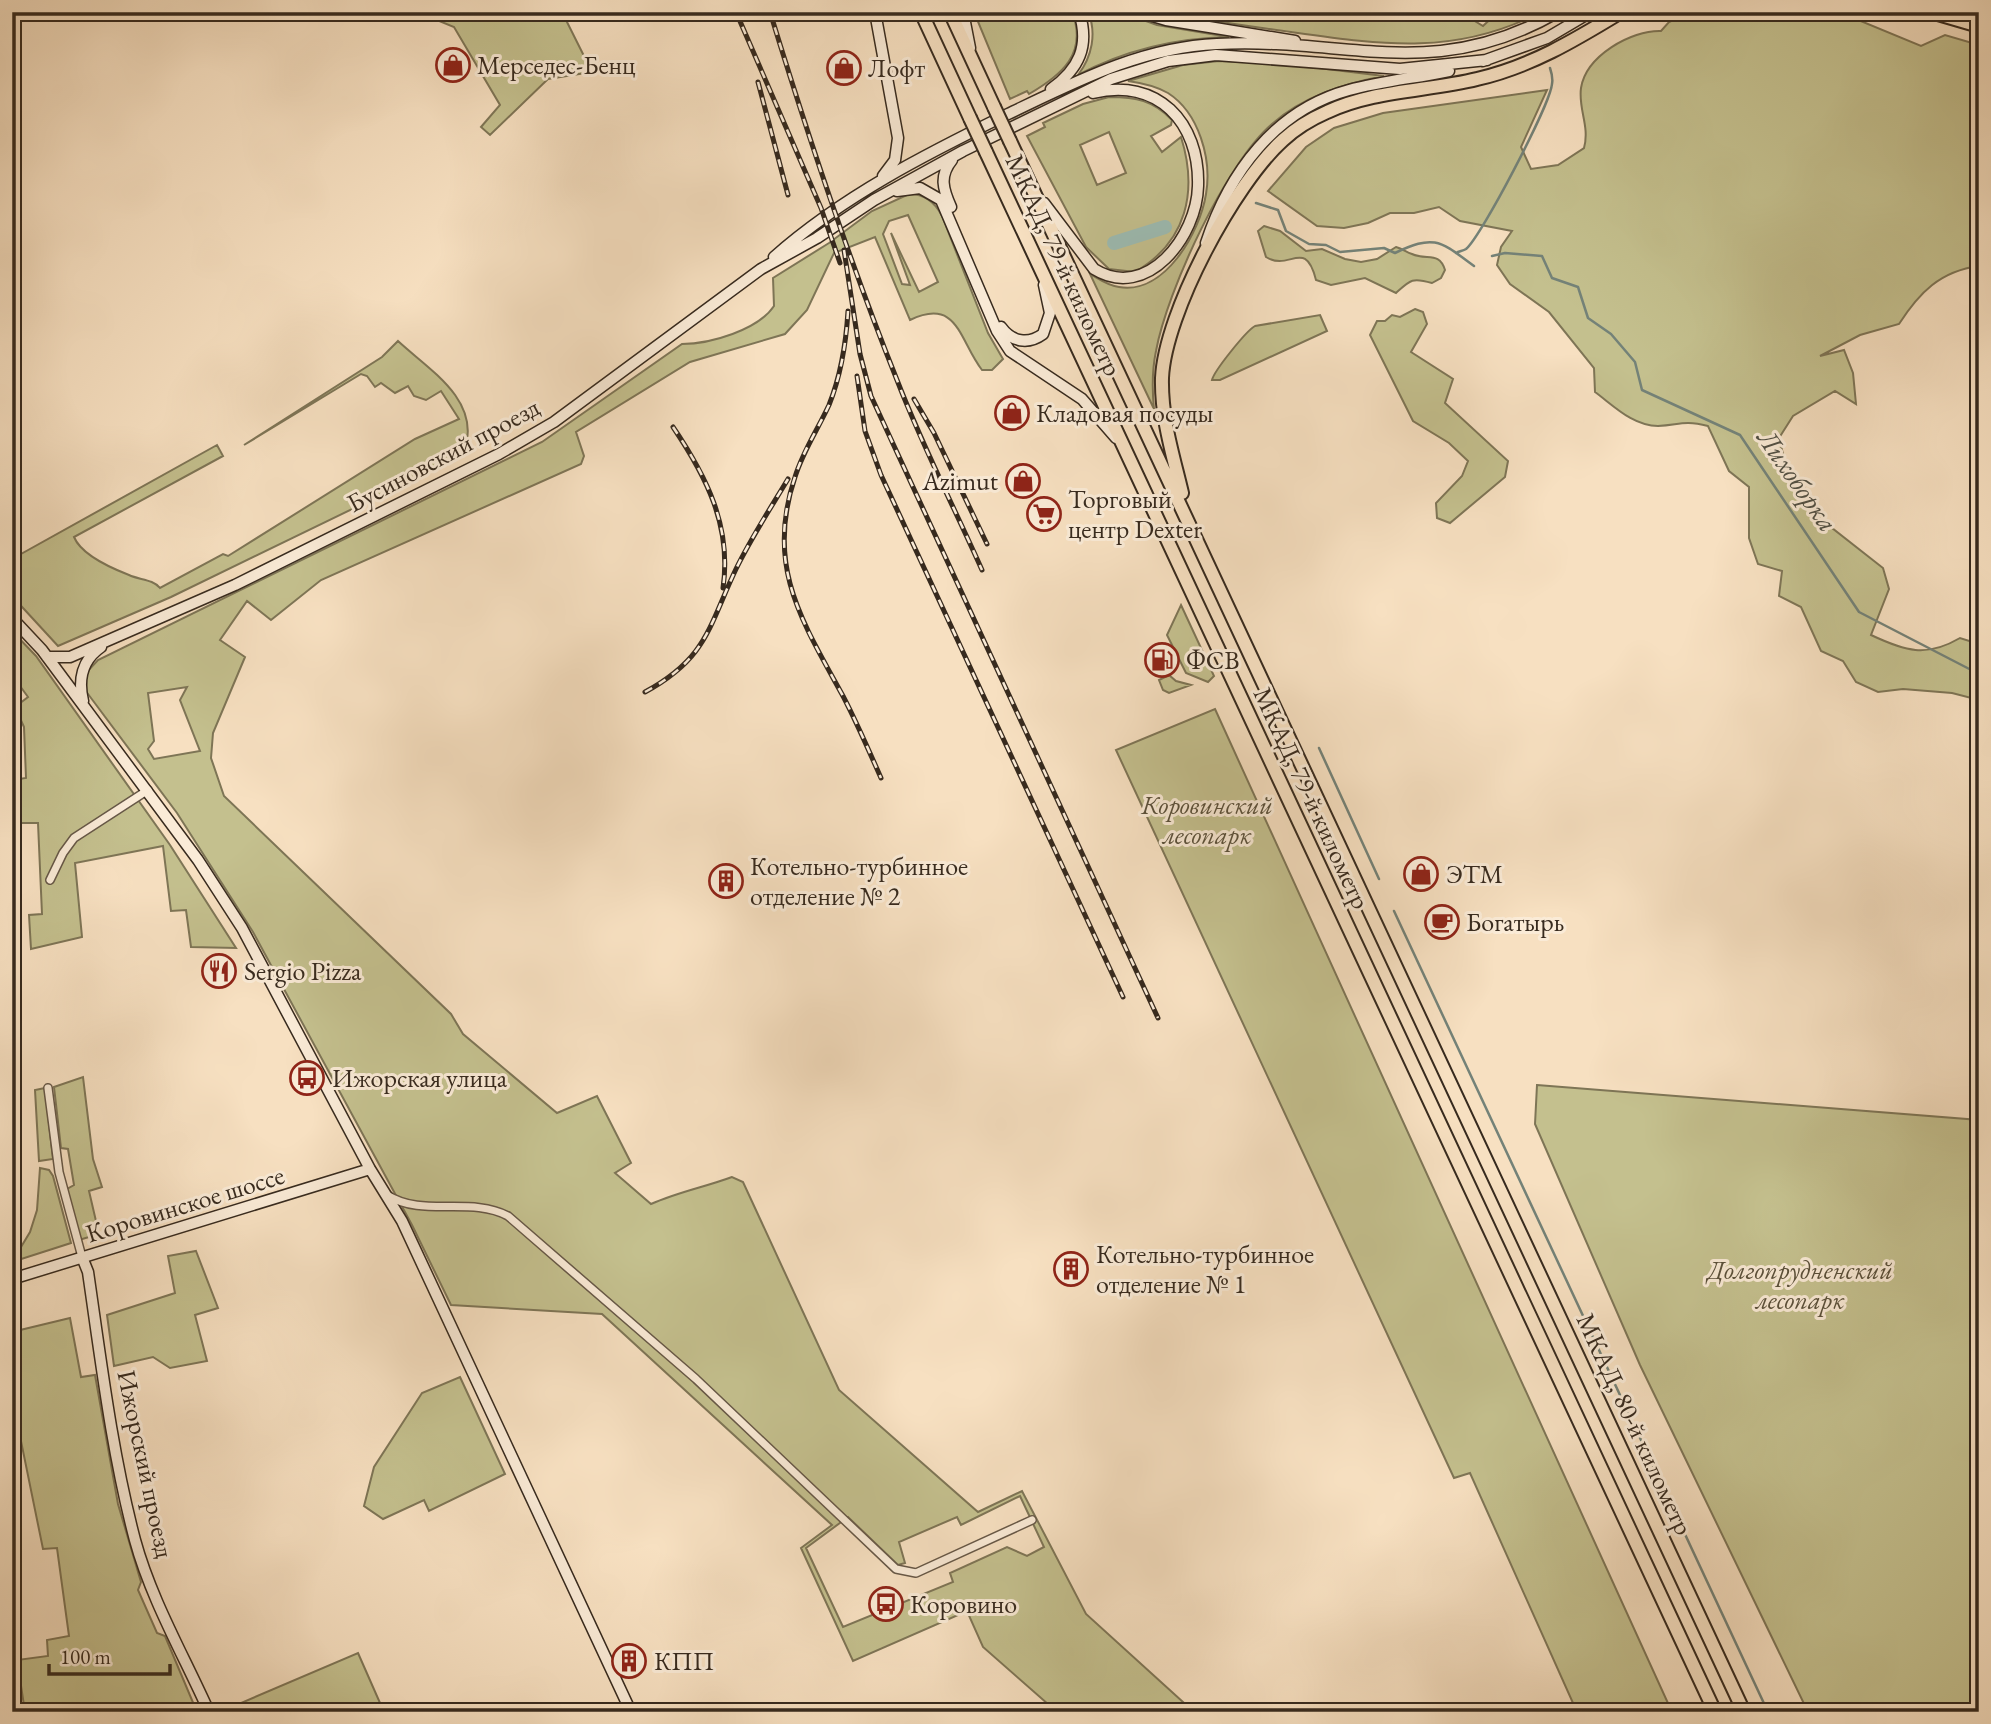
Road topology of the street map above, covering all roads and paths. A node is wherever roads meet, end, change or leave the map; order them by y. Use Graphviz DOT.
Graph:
graph roads {
  1 [pos="875,12"];
  2 [pos="921,12"];
  3 [pos="950,12"];
  4 [pos="963,12"];
  5 [pos="1079,12"];
  6 [pos="1139,12"];
  7 [pos="1558,12"];
  8 [pos="1591,12"];
  9 [pos="1621,12"];
  10 [pos="1931,12"];
  11 [pos="1979,26"];
  12 [pos="1333,49"];
  13 [pos="972,59"];
  14 [pos="1487,60"];
  15 [pos="1075,97"];
  16 [pos="1032,103"];
  17 [pos="963,151"];
  18 [pos="877,182"];
  19 [pos="1031,186"];
  20 [pos="874,200"];
  21 [pos="761,269"];
  22 [pos="1041,271"];
  23 [pos="1196,272"];
  24 [pos="1123,447"];
  25 [pos="1187,517"];
  26 [pos="12,618"];
  27 [pos="120,636"];
  28 [pos="47,657"];
  29 [pos="85,707"];
  30 [pos="148,790"];
  31 [pos="50,880"];
  32 [pos="47,1088"];
  33 [pos="1485,1156"];
  34 [pos="1461,1167"];
  35 [pos="370,1169"];
  36 [pos="387,1194"];
  37 [pos="82,1257"];
  38 [pos="12,1279"];
  39 [pos="1032,1520"];
  40 [pos="209,1712"];
  41 [pos="631,1712"];
  42 [pos="1715,1712"];
  43 [pos="1744,1712"];
  1 -- 18 [label="main road"];
  2 -- 22 [label="highway, МКАД, 79-й километр, bridge"];
  3 -- 13 [label="highway, МКАД, 79-й километр"];
  4 -- 13 [label="main road"];
  5 -- 16 [label="main road"];
  6 -- 12 [label="main road"];
  7 -- 12 [label="main road"];
  8 -- 14 [label="main road"];
  9 -- 23 [label="highway"];
  10 -- 11 [label="highway"];
  12 -- 16 [label="main road"];
  13 -- 19 [label="highway, МКАД, 79-й километр, bridge"];
  14 -- 15 [label="main road"];
  14 -- 23 [label="main road"];
  15 -- 17 [label="main road"];
  15 -- 19 [label="main road"];
  16 -- 18 [label="main road"];
  17 -- 20 [label="main road"];
  17 -- 22 [label="main road"];
  18 -- 21 [label="main road"];
  19 -- 25 [label="highway, МКАД, 79-й километр"];
  20 -- 21 [label="main road"];
  20 -- 24 [label="main road"];
  21 -- 27 [label="main road, Бусиновский проезд"];
  22 -- 24 [label="highway, МКАД, 79-й километр"];
  23 -- 25 [label="highway"];
  24 -- 34 [label="highway, МКАД, 79-й километр"];
  25 -- 33 [label="highway, МКАД, 79-й километр"];
  26 -- 28 [label="main road"];
  27 -- 28 [label="main road"];
  27 -- 29 [label="main road"];
  28 -- 29 [label="main road"];
  29 -- 30 [label="main road"];
  30 -- 31 [label="street"];
  30 -- 35 [label="main road"];
  32 -- 37 [label="street"];
  33 -- 43 [label="highway, МКАД, 80-й километр"];
  34 -- 42 [label="highway, МКАД, 80-й километр"];
  35 -- 36 [label="main road"];
  35 -- 37 [label="main road, Коровинское шоссе"];
  36 -- 39 [label="street"];
  36 -- 41 [label="main road"];
  37 -- 38 [label="main road, Коровинское шоссе"];
  37 -- 40 [label="main road, Ижорский проезд"];
}
